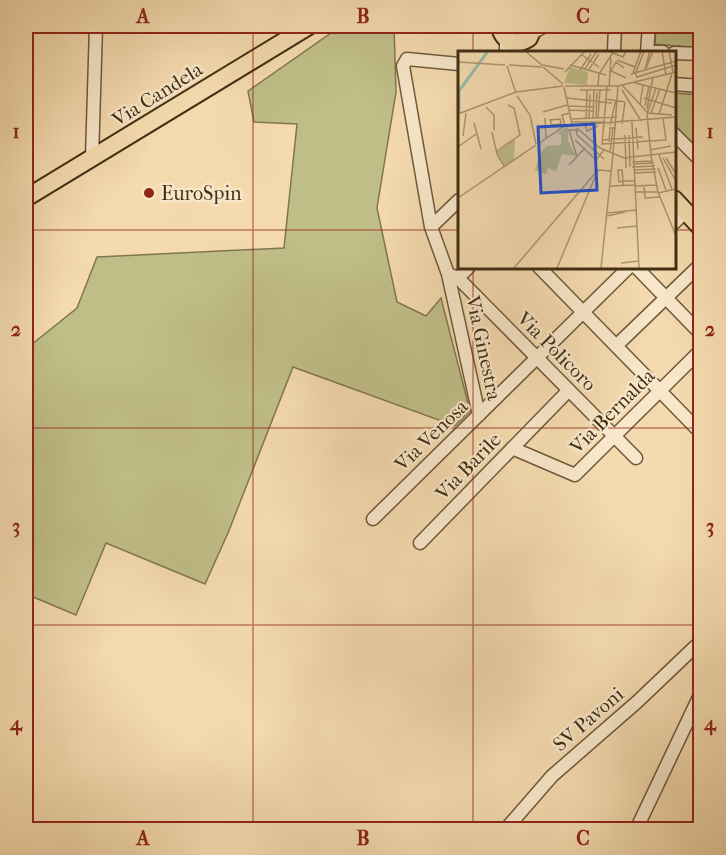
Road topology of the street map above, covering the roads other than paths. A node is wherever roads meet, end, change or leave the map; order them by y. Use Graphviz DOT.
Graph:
graph roads {
  1 [pos="96,26"];
  2 [pos="309,26"];
  3 [pos="615,26"];
  4 [pos="649,26"];
  5 [pos="614,51"];
  6 [pos="647,51"];
  7 [pos="675,53"];
  8 [pos="700,54"];
  9 [pos="458,64"];
  10 [pos="675,84"];
  11 [pos="700,86"];
  12 [pos="675,135"];
  13 [pos="92,158"];
  14 [pos="700,160"];
  15 [pos="26,198"];
  16 [pos="458,201"];
  17 [pos="675,202"];
  18 [pos="680,217"];
  19 [pos="431,227"];
  20 [pos="700,227"];
  21 [pos="700,265"];
  22 [pos="468,268"];
  23 [pos="628,268"];
  24 [pos="637,268"];
  25 [pos="547,269"];
  26 [pos="453,276"];
  27 [pos="667,299"];
  28 [pos="583,312"];
  29 [pos="700,333"];
  30 [pos="617,345"];
  31 [pos="700,351"];
  32 [pos="537,358"];
  33 [pos="569,390"];
  34 [pos="661,390"];
  35 [pos="479,416"];
  36 [pos="700,429"];
  37 [pos="614,436"];
  38 [pos="512,448"];
  39 [pos="636,458"];
  40 [pos="373,519"];
  41 [pos="420,543"];
  42 [pos="700,642"];
  43 [pos="700,695"];
  44 [pos="505,830"];
  45 [pos="636,830"];
  1 -- 13 [label="street"];
  2 -- 13 [label="main road, Via Candela"];
  3 -- 5 [label="street"];
  4 -- 6 [label="street"];
  7 -- 8 [label="street"];
  9 -- 19 [label="street, Via Ginestra"];
  10 -- 11 [label="street"];
  12 -- 14 [label="street"];
  13 -- 15 [label="main road, Via Candela"];
  16 -- 19 [label="street"];
  17 -- 18 [label="main road"];
  18 -- 20 [label="main road"];
  19 -- 26 [label="street, Via Ginestra"];
  21 -- 27 [label="street"];
  22 -- 26 [label="street"];
  23 -- 28 [label="street, Via Venosa"];
  24 -- 27 [label="street"];
  25 -- 28 [label="street"];
  26 -- 32 [label="street, Via Policoro"];
  26 -- 35 [label="street, Via Ginestra"];
  27 -- 29 [label="street"];
  27 -- 30 [label="street"];
  28 -- 30 [label="street"];
  28 -- 32 [label="street, Via Venosa"];
  30 -- 34 [label="street"];
  31 -- 34 [label="street, Via Bernalda"];
  32 -- 33 [label="street, Via Policoro"];
  32 -- 35 [label="street, Via Venosa"];
  33 -- 37 [label="street, Via Policoro"];
  33 -- 38 [label="street, Via Barile"];
  34 -- 36 [label="street"];
  34 -- 37 [label="street, Via Bernalda"];
  35 -- 40 [label="street, Via Venosa"];
  37 -- 38 [label="street, Via Bernalda"];
  37 -- 39 [label="street, Via Policoro"];
  38 -- 41 [label="street, Via Barile"];
  42 -- 44 [label="street, SV Pavoni"];
  43 -- 45 [label="street"];
}
